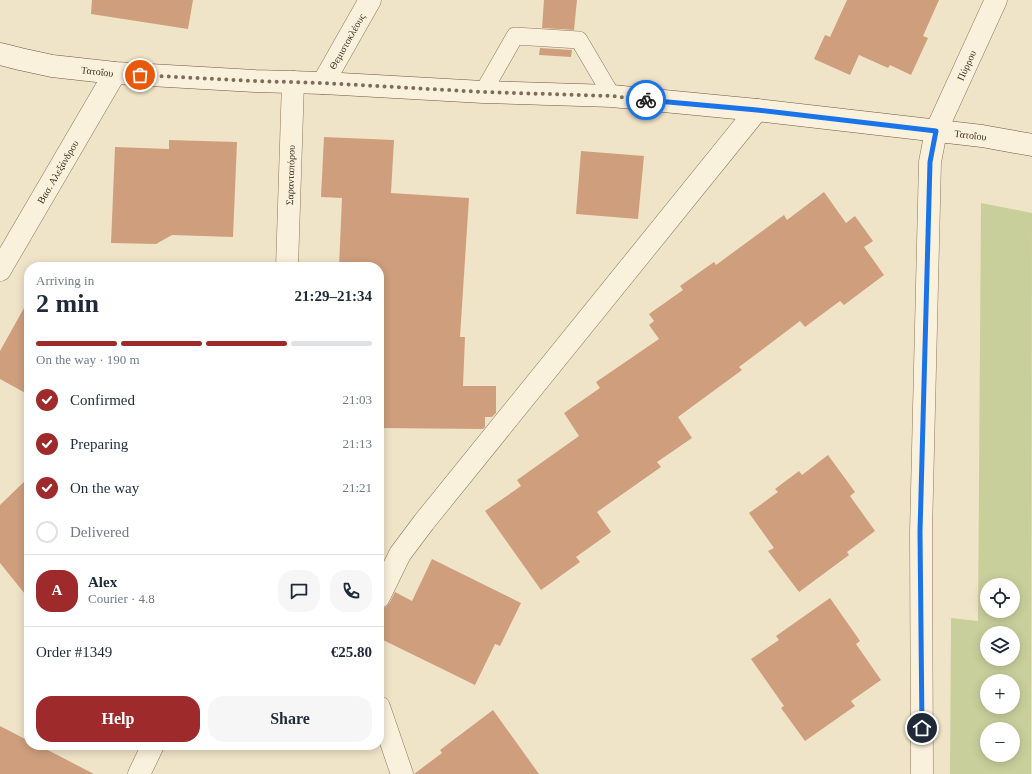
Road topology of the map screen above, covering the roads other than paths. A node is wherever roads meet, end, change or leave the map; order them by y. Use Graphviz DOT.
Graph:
graph roads {
  1 [pos="370,0"];
  2 [pos="996,0"];
  3 [pos="0,54"];
  4 [pos="115,73"];
  5 [pos="293,82"];
  6 [pos="323,83"];
  7 [pos="483,92"];
  8 [pos="612,96"];
  9 [pos="757,110"];
  10 [pos="936,131"];
  11 [pos="1032,145"];
  12 [pos="287,262"];
  13 [pos="0,270"];
  14 [pos="384,587"];
  15 [pos="384,722"];
  16 [pos="151,750"];
  17 [pos="139,774"];
  18 [pos="402,774"];
  19 [pos="922,774"];
  1 -- 6 [label="street, Θεμιστοκλέους"];
  2 -- 10 [label="street, Πύρρου"];
  3 -- 4 [label="street, Τατοΐου"];
  4 -- 5 [label="street, Τατοΐου"];
  4 -- 13 [label="street, Βασ. Αλεξάνδρου"];
  5 -- 6 [label="street, Τατοΐου"];
  5 -- 12 [label="street, Σαρανταπόρου"];
  6 -- 7 [label="street, Τατοΐου"];
  7 -- 8 [label="street, Τατοΐου"];
  7 -- 8 [label="lane"];
  8 -- 9 [label="street, Τατοΐου"];
  9 -- 10 [label="street, Τατοΐου"];
  9 -- 14 [label="street"];
  10 -- 11 [label="street, Τατοΐου"];
  10 -- 19 [label="street, Πύρρου"];
  15 -- 18 [label="street"];
  16 -- 17 [label="street"];
}
